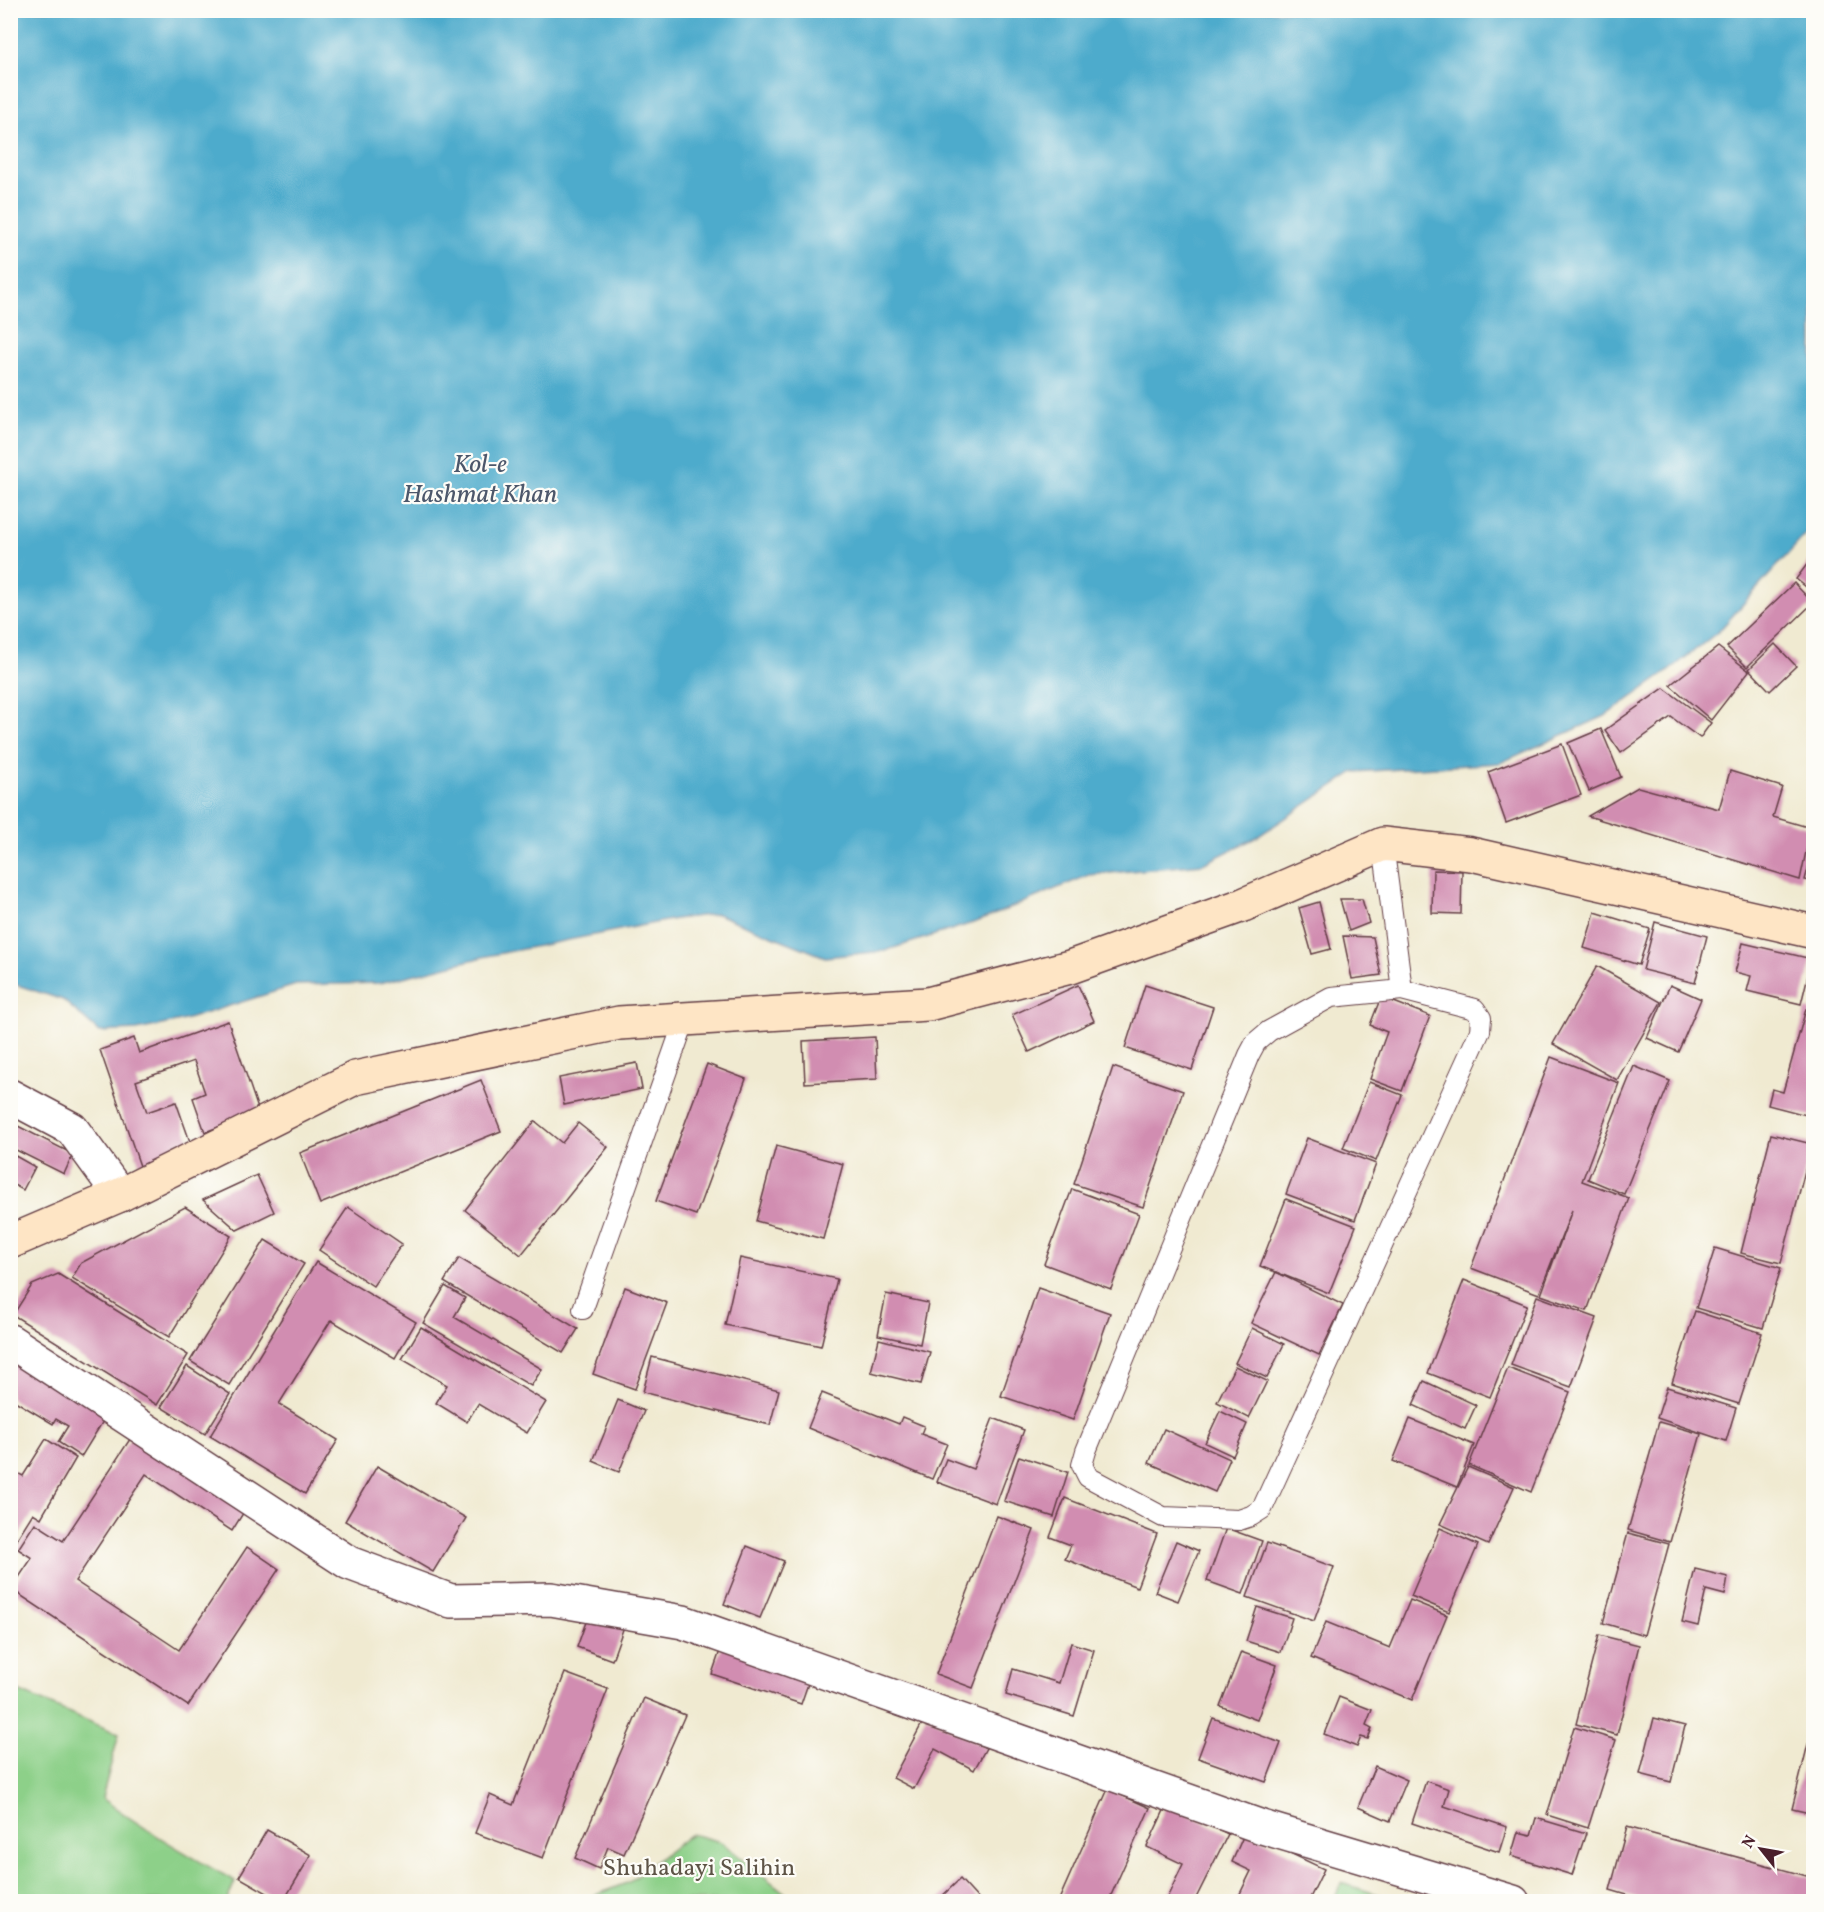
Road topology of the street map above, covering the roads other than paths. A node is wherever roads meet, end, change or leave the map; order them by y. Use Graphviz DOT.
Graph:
graph roads {
  1 [pos="1383,844"];
  2 [pos="1814,932"];
  3 [pos="1402,990"];
  4 [pos="685,1019"];
  5 [pos="10,1096"];
  6 [pos="120,1195"];
  7 [pos="10,1242"];
  8 [pos="584,1309"];
  9 [pos="10,1341"];
  10 [pos="1513,1902"];
  1 -- 2 [label="street"];
  1 -- 3 [label="lane"];
  1 -- 4 [label="street"];
  3 -- 3 [label="lane"];
  4 -- 6 [label="street"];
  4 -- 8 [label="lane"];
  5 -- 6 [label="street"];
  6 -- 7 [label="street"];
  9 -- 10 [label="street"];
}
